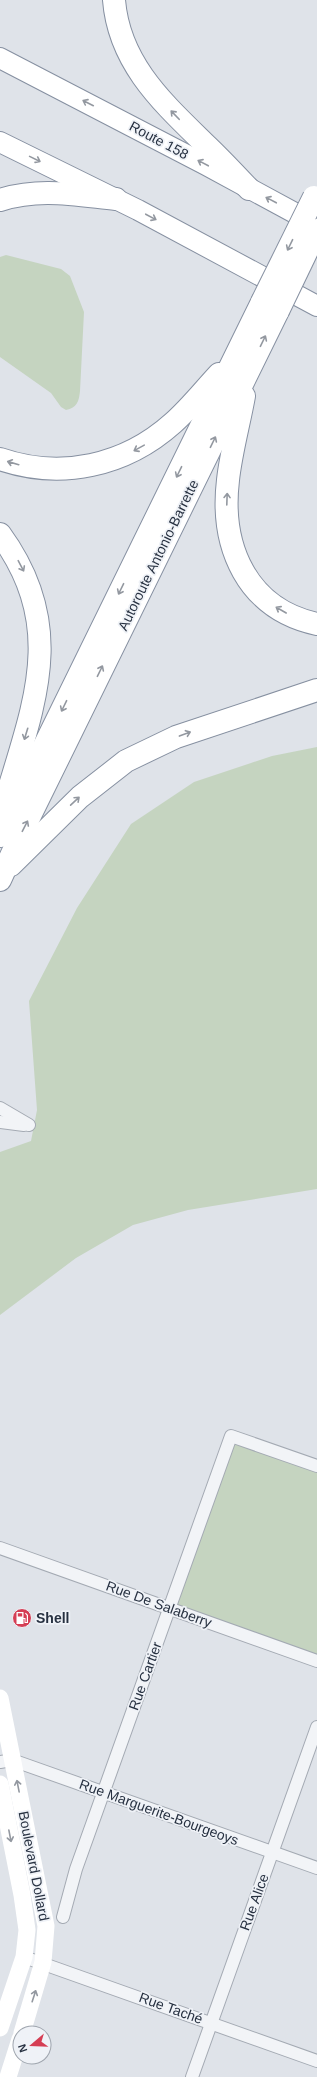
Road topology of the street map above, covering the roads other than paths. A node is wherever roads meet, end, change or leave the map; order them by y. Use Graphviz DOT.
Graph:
graph roads {
  1 [pos="114,0"];
  2 [pos="0,58"];
  3 [pos="0,142"];
  4 [pos="249,189"];
  5 [pos="315,194"];
  6 [pos="116,199"];
  7 [pos="0,200"];
  8 [pos="317,225"];
  9 [pos="317,230"];
  10 [pos="270,306"];
  11 [pos="317,306"];
  12 [pos="242,363"];
  13 [pos="0,459"];
  14 [pos="0,534"];
  15 [pos="317,624"];
  16 [pos="317,690"];
  17 [pos="0,820"];
  18 [pos="0,836"];
  19 [pos="1,877"];
  20 [pos="0,1108"];
  21 [pos="0,1122"];
  22 [pos="317,1466"];
  23 [pos="0,1548"];
  24 [pos="170,1608"];
  25 [pos="317,1661"];
  26 [pos="0,1698"];
  27 [pos="317,1726"];
  28 [pos="6,1761"];
  29 [pos="0,1784"];
  30 [pos="104,1792"];
  31 [pos="272,1852"];
  32 [pos="317,1868"];
  33 [pos="63,1917"];
  34 [pos="24,1956"];
  35 [pos="43,1962"];
  36 [pos="211,2022"];
  37 [pos="24,2025"];
  38 [pos="0,2028"];
  39 [pos="317,2061"];
  40 [pos="12,2064"];
  41 [pos="8,2077"];
  42 [pos="192,2077"];
  4 -- 1 [label="highway, one-way"];
  4 -- 2 [label="highway, Route 158, one-way"];
  3 -- 6 [label="highway, one-way"];
  8 -- 4 [label="highway, Route 158, one-way"];
  5 -- 10 [label="highway, Autoroute Antonio-Barrette, one-way, bridge"];
  6 -- 7 [label="highway"];
  6 -- 11 [label="highway, one-way"];
  9 -- 10 [label="highway, Autoroute Antonio-Barrette, bridge"];
  10 -- 12 [label="highway, Autoroute Antonio-Barrette"];
  12 -- 13 [label="highway, one-way"];
  15 -- 12 [label="highway, one-way"];
  12 -- 18 [label="highway, Autoroute Antonio-Barrette, one-way"];
  19 -- 12 [label="highway, Autoroute Antonio-Barrette, one-way"];
  14 -- 17 [label="highway, one-way"];
  19 -- 16 [label="highway, one-way"];
  20 -- 21 [label="street"];
  22 -- 24 [label="street, Rue Cartier"];
  23 -- 24 [label="street, Rue De Salaberry"];
  24 -- 25 [label="street, Rue De Salaberry"];
  24 -- 30 [label="street, Rue Cartier"];
  26 -- 28 [label="main road, Boulevard Dollard"];
  27 -- 31 [label="street, Rue Alice"];
  28 -- 30 [label="street, Rue Marguerite-Bourgeoys"];
  35 -- 28 [label="main road, Boulevard Dollard, one-way"];
  29 -- 34 [label="main road, Boulevard Dollard, one-way"];
  30 -- 31 [label="street, Rue Marguerite-Bourgeoys"];
  30 -- 33 [label="street, Rue Cartier"];
  31 -- 32 [label="street, Rue Marguerite-Bourgeoys"];
  31 -- 36 [label="street, Rue Alice"];
  34 -- 35 [label="street, Rue Taché"];
  34 -- 38 [label="main road, Boulevard Dollard"];
  35 -- 36 [label="street, Rue Taché"];
  37 -- 35 [label="main road, Boulevard Dollard, one-way"];
  36 -- 39 [label="street, Rue Taché"];
  36 -- 42 [label="street, Rue Alice"];
  40 -- 41 [label="main road"];
}
